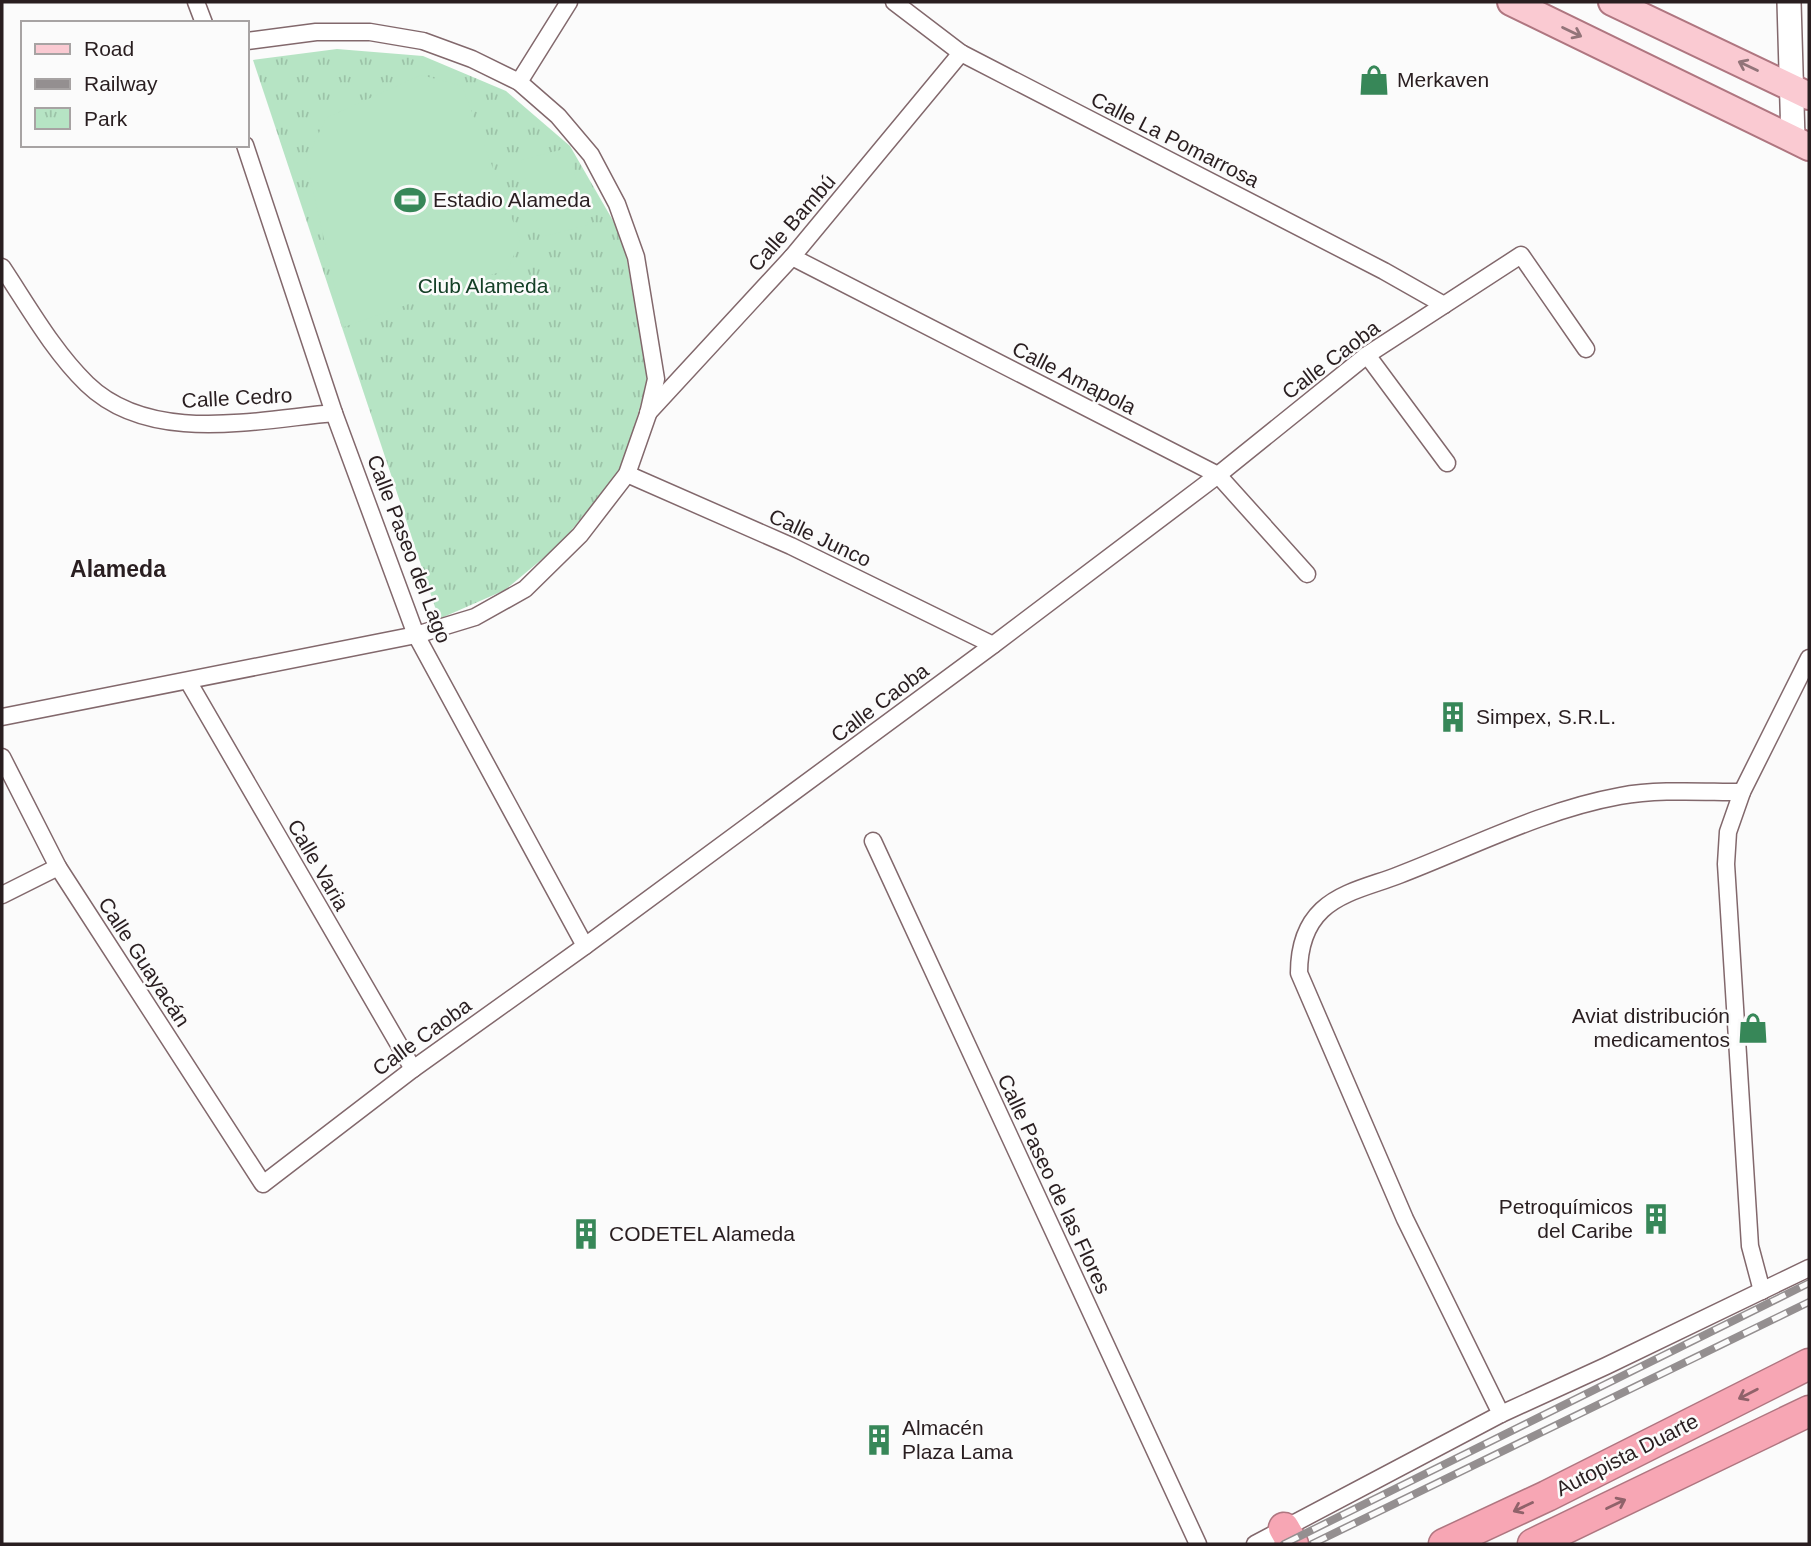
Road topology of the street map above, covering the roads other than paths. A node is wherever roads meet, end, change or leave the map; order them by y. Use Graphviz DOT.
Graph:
graph roads {
  1 [pos="196,2"];
  2 [pos="569,2"];
  3 [pos="894,2"];
  4 [pos="1511,2"];
  5 [pos="1612,2"];
  6 [pos="1789,2"];
  7 [pos="203,21"];
  8 [pos="248,41"];
  9 [pos="961,54"];
  10 [pos="519,82"];
  11 [pos="1800,91"];
  12 [pos="1801,143"];
  13 [pos="246,147"];
  14 [pos="792,257"];
  15 [pos="2,267"];
  16 [pos="1444,305"];
  17 [pos="1587,349"];
  18 [pos="1367,355"];
  19 [pos="334,413"];
  20 [pos="648,414"];
  21 [pos="1447,463"];
  22 [pos="627,474"];
  23 [pos="1218,475"];
  24 [pos="1307,574"];
  25 [pos="416,635"];
  26 [pos="993,645"];
  27 [pos="1809,658"];
  28 [pos="188,681"];
  29 [pos="2,717"];
  30 [pos="2,757"];
  31 [pos="1742,792"];
  32 [pos="873,841"];
  33 [pos="58,867"];
  34 [pos="2,895"];
  35 [pos="585,946"];
  36 [pos="413,1069"];
  37 [pos="263,1184"];
  38 [pos="1809,1268"];
  39 [pos="1762,1291"];
  40 [pos="1809,1364"];
  41 [pos="1809,1411"];
  42 [pos="1501,1414"];
  43 [pos="1288,1536"];
  44 [pos="1198,1544"];
  45 [pos="1255,1544"];
  46 [pos="1444,1544"];
  47 [pos="1532,1544"];
  1 -- 7 [label="street"];
  2 -- 10 [label="street"];
  3 -- 9 [label="street, Calle La Pomarrosa"];
  4 -- 12 [label="main road, one-way"];
  11 -- 5 [label="main road, one-way"];
  6 -- 11 [label="street"];
  8 -- 10 [label="street"];
  9 -- 14 [label="street, Calle Bambú"];
  9 -- 16 [label="street, Calle La Pomarrosa"];
  10 -- 20 [label="street"];
  11 -- 12 [label="street"];
  13 -- 19 [label="street, Calle Paseo del Lago"];
  14 -- 20 [label="street, Calle Bambú"];
  14 -- 23 [label="street, Calle Amapola"];
  15 -- 19 [label="street, Calle Cedro"];
  16 -- 17 [label="street, Calle Caoba"];
  16 -- 18 [label="street, Calle Caoba"];
  18 -- 21 [label="street"];
  18 -- 23 [label="street, Calle Caoba"];
  19 -- 25 [label="street, Calle Paseo del Lago"];
  20 -- 22 [label="street"];
  22 -- 25 [label="street"];
  22 -- 26 [label="street, Calle Junco"];
  23 -- 24 [label="street, Calle Amapola"];
  23 -- 26 [label="street, Calle Caoba"];
  25 -- 28 [label="street"];
  25 -- 35 [label="street, Calle Paseo del Lago"];
  26 -- 35 [label="street, Calle Caoba"];
  27 -- 31 [label="street"];
  28 -- 29 [label="street"];
  28 -- 36 [label="street, Calle Varia"];
  30 -- 33 [label="street, Calle Guayacán"];
  31 -- 39 [label="street"];
  31 -- 42 [label="street"];
  32 -- 44 [label="street, Calle Paseo de las Flores"];
  33 -- 34 [label="street"];
  33 -- 37 [label="street, Calle Guayacán"];
  35 -- 36 [label="street, Calle Caoba"];
  36 -- 37 [label="street, Calle Caoba"];
  38 -- 39 [label="street"];
  39 -- 42 [label="street"];
  40 -- 46 [label="highway, Autopista Duarte, one-way"];
  47 -- 41 [label="highway, Autopista Duarte, one-way"];
  42 -- 43 [label="street"];
  43 -- 45 [label="street"];
}
